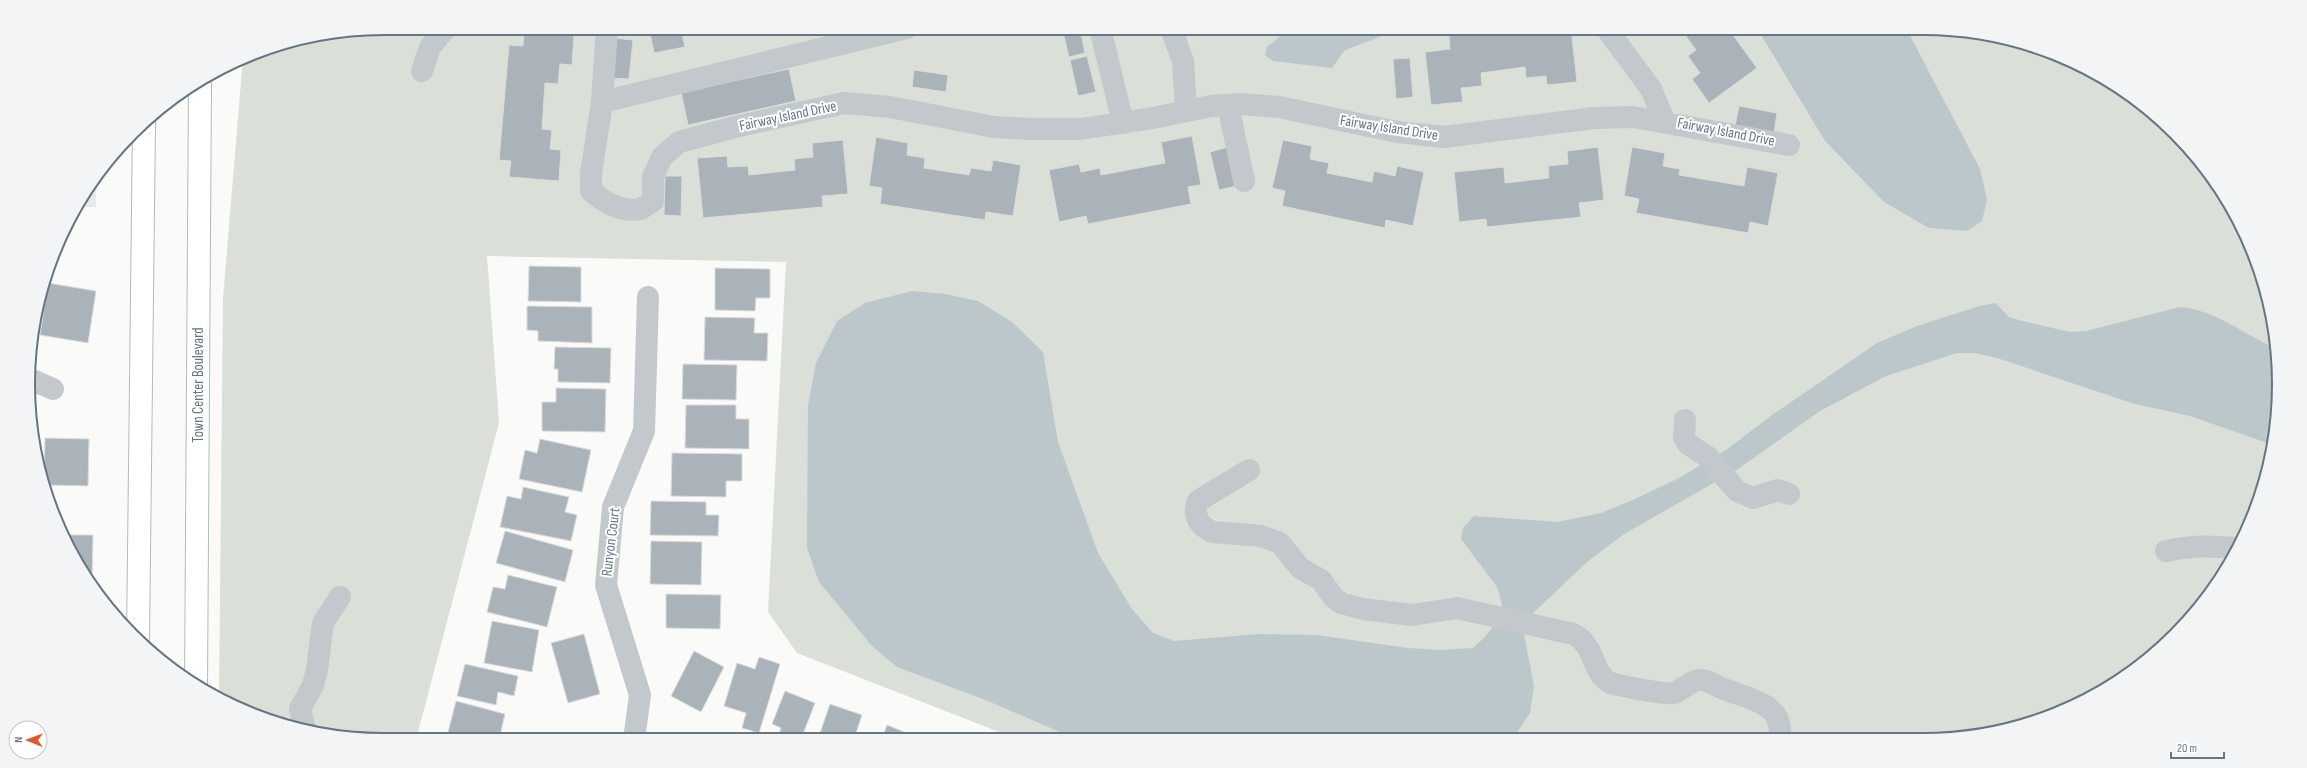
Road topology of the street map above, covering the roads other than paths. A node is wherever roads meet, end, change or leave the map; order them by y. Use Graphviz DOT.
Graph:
graph roads {
  1 [pos="440,35"];
  2 [pos="607,35"];
  3 [pos="878,35"];
  4 [pos="1102,35"];
  5 [pos="1174,35"];
  6 [pos="1611,35"];
  7 [pos="422,71"];
  8 [pos="200,88"];
  9 [pos="602,102"];
  10 [pos="1228,105"];
  11 [pos="1186,111"];
  12 [pos="1664,120"];
  13 [pos="1123,123"];
  14 [pos="144,131"];
  15 [pos="1788,145"];
  16 [pos="1244,181"];
  17 [pos="648,297"];
  18 [pos="35,381"];
  19 [pos="53,390"];
  20 [pos="1685,420"];
  21 [pos="1249,470"];
  22 [pos="1790,494"];
  23 [pos="2231,548"];
  24 [pos="2166,551"];
  25 [pos="340,597"];
  26 [pos="138,632"];
  27 [pos="196,678"];
  28 [pos="303,723"];
  29 [pos="635,733"];
  30 [pos="1780,733"];
  1 -- 7 [label="street"];
  2 -- 9 [label="street, Fairway Island Drive"];
  3 -- 9 [label="street"];
  4 -- 13 [label="street"];
  5 -- 11 [label="street"];
  6 -- 12 [label="street, Fairway Island Drive"];
  8 -- 27 [label="main road, Town Center Boulevard"];
  9 -- 13 [label="street, Fairway Island Drive"];
  10 -- 11 [label="street, Fairway Island Drive"];
  10 -- 12 [label="street, Fairway Island Drive"];
  10 -- 16 [label="street"];
  11 -- 13 [label="street, Fairway Island Drive"];
  12 -- 15 [label="street, Fairway Island Drive"];
  14 -- 26 [label="main road"];
  17 -- 29 [label="street, Runyon Court"];
  18 -- 19 [label="street"];
  20 -- 22 [label="street"];
  21 -- 30 [label="street"];
  23 -- 24 [label="street"];
  25 -- 28 [label="street"];
}
